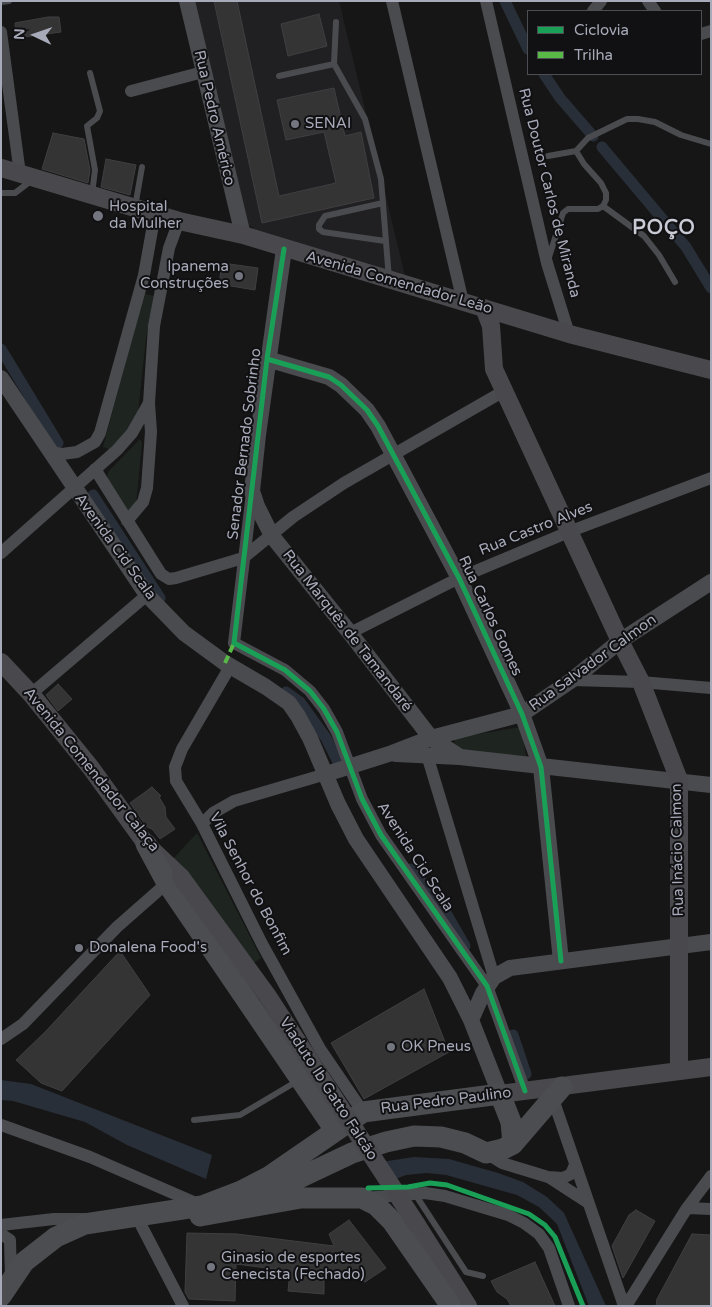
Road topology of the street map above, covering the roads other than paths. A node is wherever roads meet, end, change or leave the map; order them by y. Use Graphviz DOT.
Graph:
graph roads {
  1 [pos="9,1"];
  2 [pos="187,1"];
  3 [pos="392,1"];
  4 [pos="486,1"];
  5 [pos="1,2"];
  6 [pos="336,22"];
  7 [pos="1,32"];
  8 [pos="334,64"];
  9 [pos="90,72"];
  10 [pos="203,72"];
  11 [pos="279,76"];
  12 [pos="131,91"];
  13 [pos="711,144"];
  14 [pos="576,151"];
  15 [pos="548,156"];
  16 [pos="142,167"];
  17 [pos="1,168"];
  18 [pos="27,176"];
  19 [pos="1,193"];
  20 [pos="92,195"];
  21 [pos="383,203"];
  22 [pos="603,206"];
  23 [pos="135,208"];
  24 [pos="155,214"];
  25 [pos="179,221"];
  26 [pos="242,235"];
  27 [pos="385,241"];
  28 [pos="284,249"];
  29 [pos="547,263"];
  30 [pos="144,275"];
  31 [pos="163,278"];
  32 [pos="389,280"];
  33 [pos="675,282"];
  34 [pos="463,302"];
  35 [pos="484,308"];
  36 [pos="569,334"];
  37 [pos="267,359"];
  38 [pos="711,370"];
  39 [pos="4,388"];
  40 [pos="504,391"];
  41 [pos="149,403"];
  42 [pos="50,452"];
  43 [pos="393,453"];
  44 [pos="95,469"];
  45 [pos="711,478"];
  46 [pos="73,489"];
  47 [pos="252,491"];
  48 [pos="127,521"];
  49 [pos="571,531"];
  50 [pos="272,536"];
  51 [pos="1,553"];
  52 [pos="243,558"];
  53 [pos="459,578"];
  54 [pos="711,582"];
  55 [pos="147,595"];
  56 [pos="350,633"];
  57 [pos="620,641"];
  58 [pos="234,643"];
  59 [pos="1,662"];
  60 [pos="231,665"];
  61 [pos="572,680"];
  62 [pos="641,682"];
  63 [pos="711,688"];
  64 [pos="31,694"];
  65 [pos="522,714"];
  66 [pos="430,738"];
  67 [pos="392,753"];
  68 [pos="427,755"];
  69 [pos="460,757"];
  70 [pos="348,766"];
  71 [pos="541,767"];
  72 [pos="326,774"];
  73 [pos="679,780"];
  74 [pos="711,785"];
  75 [pos="202,824"];
  76 [pos="146,844"];
  77 [pos="174,880"];
  78 [pos="711,942"];
  79 [pos="679,947"];
  80 [pos="560,962"];
  81 [pos="490,981"];
  82 [pos="471,1020"];
  83 [pos="1,1039"];
  84 [pos="320,1049"];
  85 [pos="711,1067"];
  86 [pos="679,1071"];
  87 [pos="296,1075"];
  88 [pos="557,1091"];
  89 [pos="525,1092"];
  90 [pos="500,1094"];
  91 [pos="363,1112"];
  92 [pos="194,1120"];
  93 [pos="1,1125"];
  94 [pos="336,1130"];
  95 [pos="513,1144"];
  96 [pos="486,1153"];
  97 [pos="575,1165"];
  98 [pos="711,1176"];
  99 [pos="548,1177"];
  100 [pos="415,1194"];
  101 [pos="362,1198"];
  102 [pos="587,1202"];
  103 [pos="202,1206"];
  104 [pos="687,1208"];
  105 [pos="711,1209"];
  106 [pos="235,1211"];
  107 [pos="104,1220"];
  108 [pos="1,1225"];
  109 [pos="141,1225"];
  110 [pos="1,1234"];
  111 [pos="483,1276"];
  112 [pos="6,1287"];
  113 [pos="12,1306"];
  114 [pos="183,1306"];
  115 [pos="451,1306"];
  116 [pos="468,1306"];
  117 [pos="570,1306"];
  118 [pos="625,1306"];
  1 -- 5 [label="lane"];
  2 -- 10 [label="street, Rua Pedro Américo"];
  3 -- 34 [label="street"];
  4 -- 29 [label="street, Rua Doutor Carlos de Miranda"];
  6 -- 8 [label="lane"];
  7 -- 18 [label="street"];
  8 -- 11 [label="lane"];
  8 -- 21 [label="lane"];
  9 -- 20 [label="lane"];
  10 -- 12 [label="street"];
  10 -- 26 [label="street, Rua Pedro Américo"];
  13 -- 14 [label="lane"];
  14 -- 15 [label="lane"];
  14 -- 22 [label="lane"];
  16 -- 23 [label="lane"];
  17 -- 18 [label="main road, Avenida Comendador Leão"];
  18 -- 19 [label="lane"];
  18 -- 20 [label="main road, Avenida Comendador Leão"];
  20 -- 23 [label="main road, Avenida Comendador Leão"];
  21 -- 27 [label="lane"];
  21 -- 27 [label="lane"];
  22 -- 29 [label="lane"];
  22 -- 33 [label="lane"];
  23 -- 24 [label="main road, Avenida Comendador Leão"];
  24 -- 25 [label="main road, Avenida Comendador Leão"];
  24 -- 30 [label="street"];
  25 -- 26 [label="main road, Avenida Comendador Leão"];
  25 -- 31 [label="street"];
  26 -- 28 [label="main road, Avenida Comendador Leão"];
  27 -- 32 [label="lane"];
  28 -- 32 [label="main road, Avenida Comendador Leão"];
  28 -- 37 [label="street, Senador Bernado Sobrinho"];
  29 -- 36 [label="street, Rua Doutor Carlos de Miranda"];
  30 -- 31 [label="street"];
  30 -- 42 [label="street"];
  31 -- 41 [label="street"];
  32 -- 34 [label="main road, Avenida Comendador Leão"];
  34 -- 35 [label="main road, Avenida Comendador Leão"];
  35 -- 36 [label="main road, Avenida Comendador Leão"];
  35 -- 40 [label="main road, Rua Inácio Calmon"];
  36 -- 38 [label="main road, Avenida Comendador Leão"];
  37 -- 43 [label="street, Rua Carlos Gomes"];
  37 -- 47 [label="street, Senador Bernado Sobrinho"];
  39 -- 42 [label="street, Avenida Cid Scala"];
  40 -- 43 [label="street"];
  40 -- 49 [label="main road, Rua Inácio Calmon"];
  41 -- 44 [label="street"];
  41 -- 48 [label="street"];
  42 -- 46 [label="street, Avenida Cid Scala"];
  43 -- 50 [label="street"];
  43 -- 53 [label="street, Rua Carlos Gomes"];
  44 -- 46 [label="street"];
  44 -- 48 [label="street, Avenida Cid Scala"];
  45 -- 49 [label="street, Rua Castro Alves"];
  46 -- 51 [label="street"];
  46 -- 55 [label="street, Avenida Cid Scala"];
  47 -- 50 [label="street, Rua Marquês de Tamandaré"];
  47 -- 52 [label="street, Senador Bernado Sobrinho"];
  48 -- 52 [label="street, Avenida Cid Scala"];
  49 -- 53 [label="street, Rua Castro Alves"];
  49 -- 57 [label="main road, Rua Inácio Calmon"];
  50 -- 52 [label="street"];
  50 -- 56 [label="street, Rua Marquês de Tamandaré"];
  52 -- 58 [label="street, Senador Bernado Sobrinho"];
  53 -- 56 [label="street, Rua Castro Alves"];
  53 -- 65 [label="street, Rua Carlos Gomes"];
  54 -- 57 [label="street, Rua Salvador Calmon"];
  55 -- 60 [label="street, Avenida Cid Scala"];
  55 -- 64 [label="street"];
  56 -- 66 [label="street, Rua Marquês de Tamandaré"];
  57 -- 61 [label="street, Rua Salvador Calmon"];
  57 -- 62 [label="main road, Rua Inácio Calmon"];
  58 -- 70 [label="street, Avenida Cid Scala"];
  59 -- 64 [label="main road, Avenida Comendador Calaça"];
  60 -- 72 [label="street, Avenida Cid Scala"];
  60 -- 75 [label="street, Vila Senhor do Bonfim"];
  61 -- 62 [label="street"];
  61 -- 65 [label="street, Rua Salvador Calmon"];
  62 -- 63 [label="street"];
  62 -- 73 [label="main road, Rua Inácio Calmon"];
  64 -- 76 [label="main road, Avenida Comendador Calaça"];
  65 -- 66 [label="street, Rua Salvador Calmon"];
  65 -- 71 [label="street, Rua Carlos Gomes"];
  66 -- 67 [label="street, Rua Salvador Calmon"];
  66 -- 69 [label="street, Rua Marquês de Tamandaré"];
  67 -- 68 [label="street"];
  67 -- 70 [label="street, Rua Salvador Calmon"];
  68 -- 69 [label="street"];
  68 -- 81 [label="street"];
  69 -- 71 [label="street"];
  70 -- 72 [label="street, Rua Salvador Calmon"];
  70 -- 81 [label="street, Avenida Cid Scala"];
  71 -- 73 [label="street"];
  71 -- 80 [label="street, Rua Carlos Gomes"];
  72 -- 75 [label="street"];
  72 -- 82 [label="street, Avenida Cid Scala"];
  73 -- 74 [label="street"];
  73 -- 79 [label="main road, Rua Inácio Calmon"];
  75 -- 84 [label="street, Vila Senhor do Bonfim"];
  76 -- 77 [label="highway"];
  77 -- 83 [label="street"];
  77 -- 87 [label="highway"];
  77 -- 116 [label="main road, Viaduto Ib Gatto Falcão, bridge"];
  78 -- 79 [label="street"];
  79 -- 80 [label="street"];
  79 -- 86 [label="main road, Rua Inácio Calmon"];
  80 -- 81 [label="street"];
  81 -- 82 [label="street"];
  81 -- 89 [label="street, Avenida Cid Scala"];
  82 -- 90 [label="street, Avenida Cid Scala"];
  84 -- 87 [label="street"];
  84 -- 91 [label="street, Vila Senhor do Bonfim"];
  85 -- 86 [label="main road, Rua Pedro Paulino"];
  86 -- 88 [label="main road, Rua Pedro Paulino"];
  87 -- 92 [label="lane"];
  87 -- 94 [label="highway"];
  88 -- 89 [label="main road, Rua Pedro Paulino"];
  88 -- 95 [label="highway"];
  88 -- 97 [label="street"];
  89 -- 90 [label="main road, Rua Pedro Paulino"];
  90 -- 91 [label="highway, Rua Pedro Paulino"];
  90 -- 95 [label="highway"];
  91 -- 94 [label="highway, Rua Pedro Paulino"];
  93 -- 103 [label="street"];
  94 -- 103 [label="highway, Rua Pedro Paulino"];
  95 -- 96 [label="highway"];
  96 -- 99 [label="street"];
  96 -- 106 [label="highway"];
  97 -- 99 [label="street"];
  97 -- 102 [label="street"];
  98 -- 104 [label="street"];
  99 -- 102 [label="street"];
  100 -- 101 [label="street"];
  100 -- 111 [label="lane"];
  100 -- 117 [label="street"];
  101 -- 106 [label="highway"];
  101 -- 115 [label="highway"];
  102 -- 118 [label="street"];
  103 -- 107 [label="highway, Rua Pedro Paulino"];
  104 -- 105 [label="street"];
  104 -- 118 [label="street"];
  106 -- 109 [label="highway"];
  107 -- 108 [label="street"];
  107 -- 112 [label="highway, Rua Pedro Paulino"];
  109 -- 113 [label="highway"];
  109 -- 114 [label="street"];
  110 -- 112 [label="street"];
}
